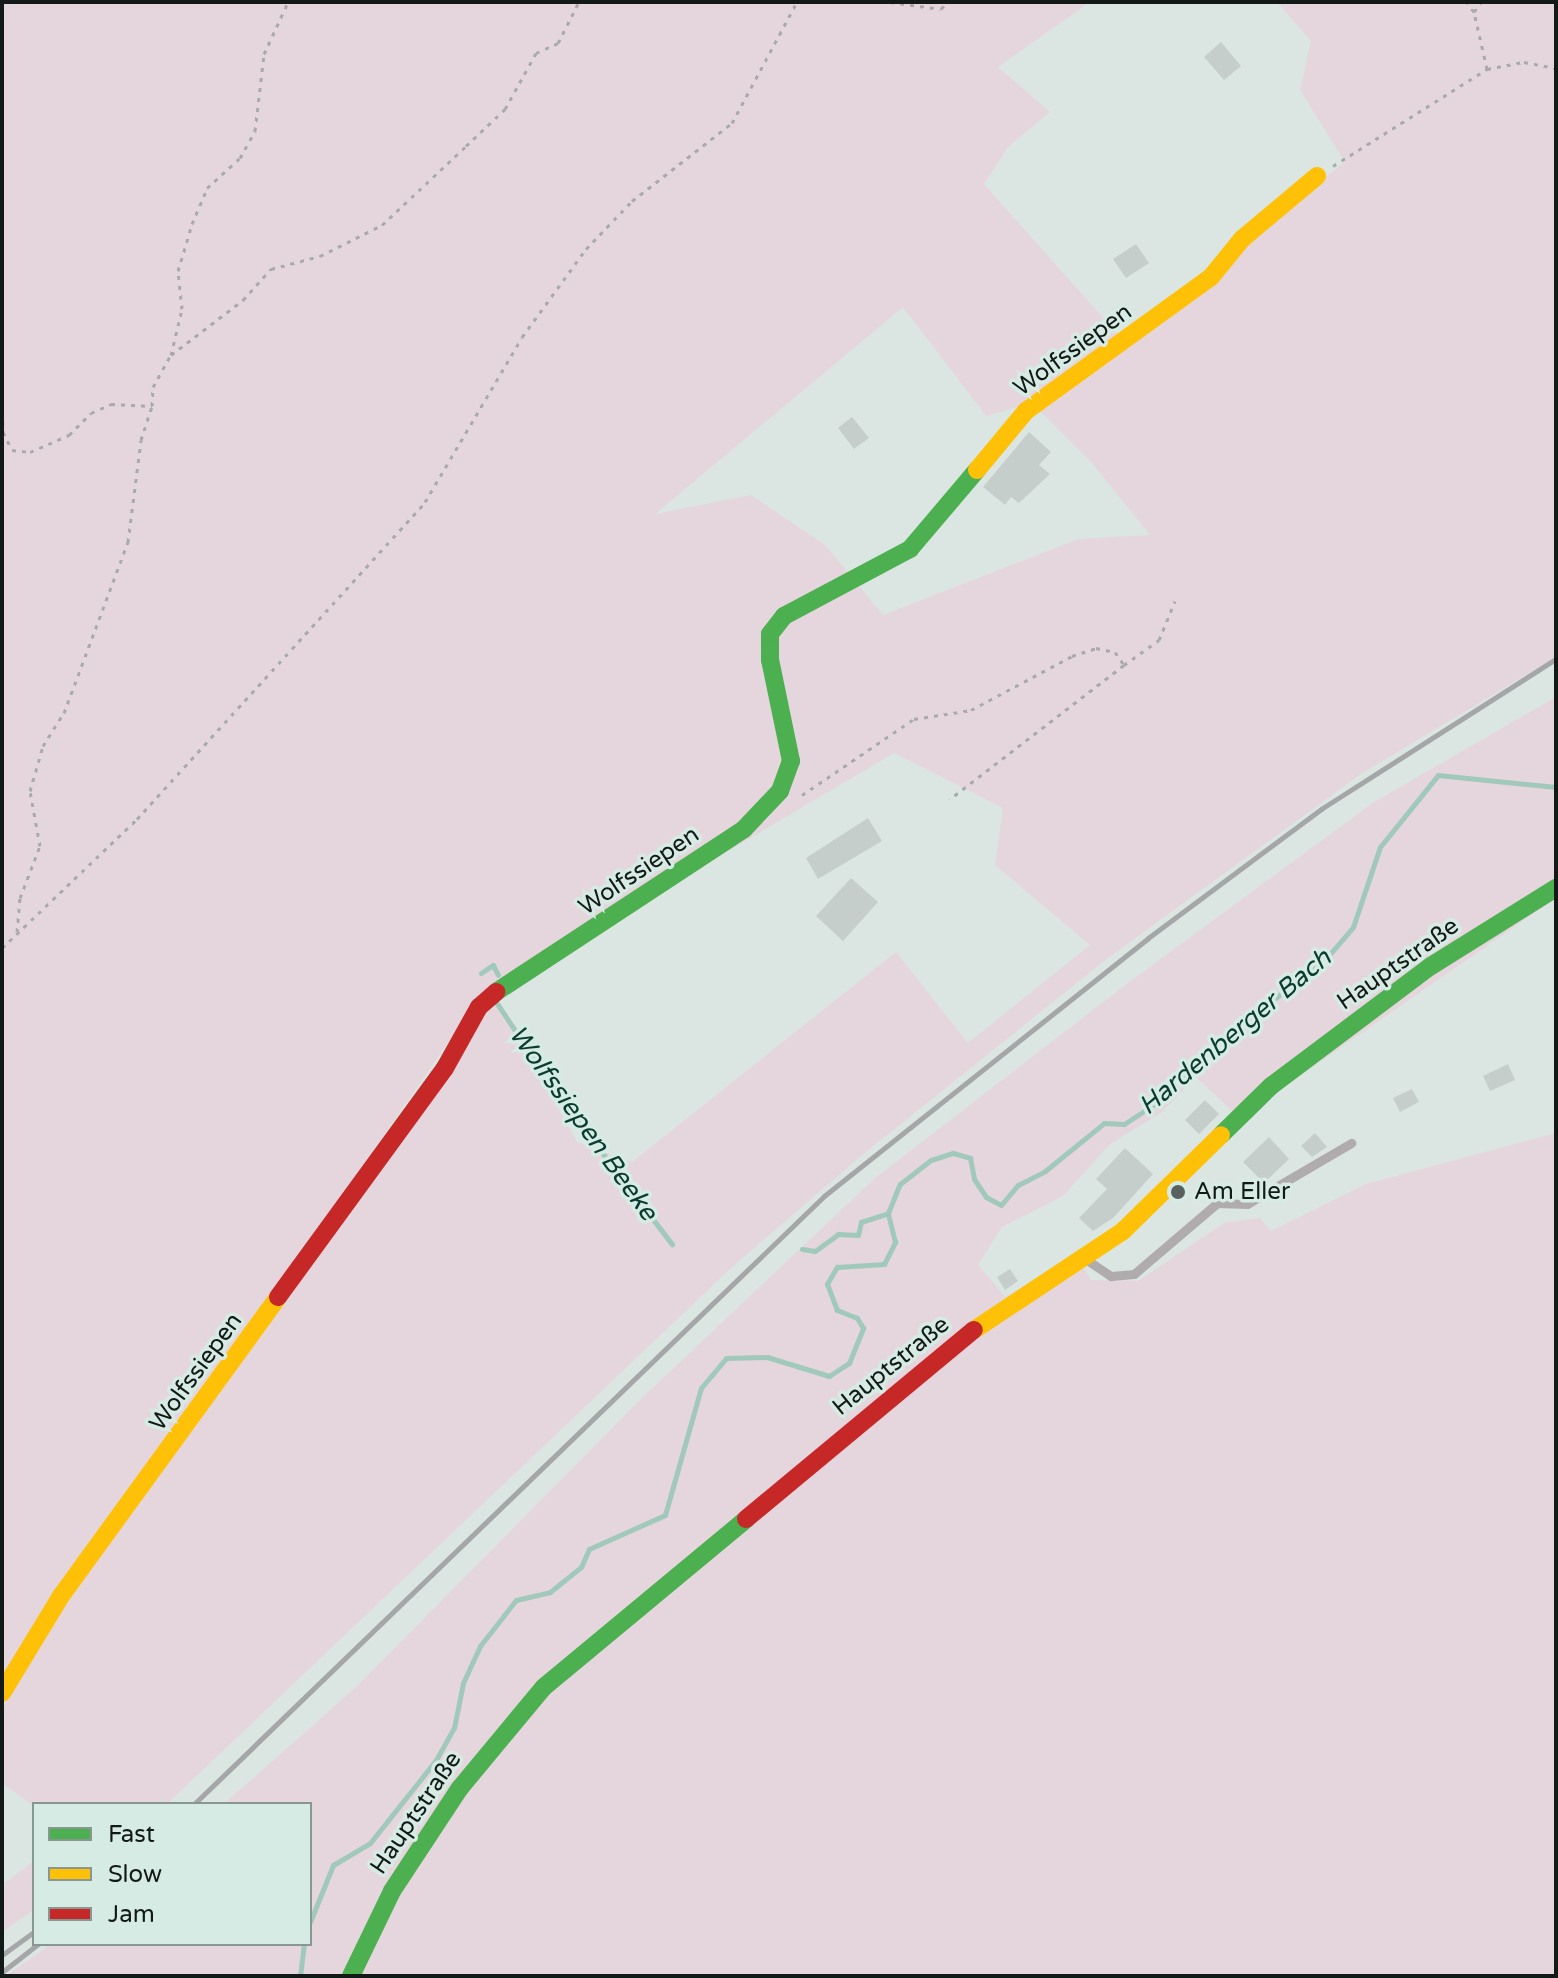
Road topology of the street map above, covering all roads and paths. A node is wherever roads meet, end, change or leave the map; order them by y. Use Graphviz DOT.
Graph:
graph roads {
  1 [pos="288,2"];
  2 [pos="579,2"];
  3 [pos="797,2"];
  4 [pos="890,2"];
  5 [pos="947,2"];
  6 [pos="1467,2"];
  7 [pos="1481,2"];
  8 [pos="1474,12"];
  9 [pos="1556,68"];
  10 [pos="1487,69"];
  11 [pos="1317,176"];
  12 [pos="171,355"];
  13 [pos="2,401"];
  14 [pos="152,406"];
  15 [pos="1175,601"];
  16 [pos="1124,665"];
  17 [pos="950,799"];
  18 [pos="795,800"];
  19 [pos="1556,888"];
  20 [pos="17,932"];
  21 [pos="2,948"];
  22 [pos="1351,1143"];
  23 [pos="1087,1260"];
  24 [pos="2,1693"];
  25 [pos="351,1976"];
  1 -- 12 [label="path"];
  2 -- 12 [label="path"];
  3 -- 20 [label="path"];
  4 -- 5 [label="path"];
  6 -- 8 [label="path"];
  7 -- 8 [label="path"];
  8 -- 10 [label="path"];
  9 -- 10 [label="path"];
  10 -- 11 [label="path"];
  11 -- 24 [label="street, Wolfssiepen"];
  12 -- 14 [label="path"];
  13 -- 14 [label="path"];
  14 -- 20 [label="path"];
  15 -- 16 [label="path"];
  16 -- 17 [label="path"];
  16 -- 18 [label="path"];
  19 -- 23 [label="street, Hauptstraße"];
  20 -- 21 [label="path"];
  22 -- 23 [label="lane"];
  23 -- 25 [label="street, Hauptstraße"];
}
